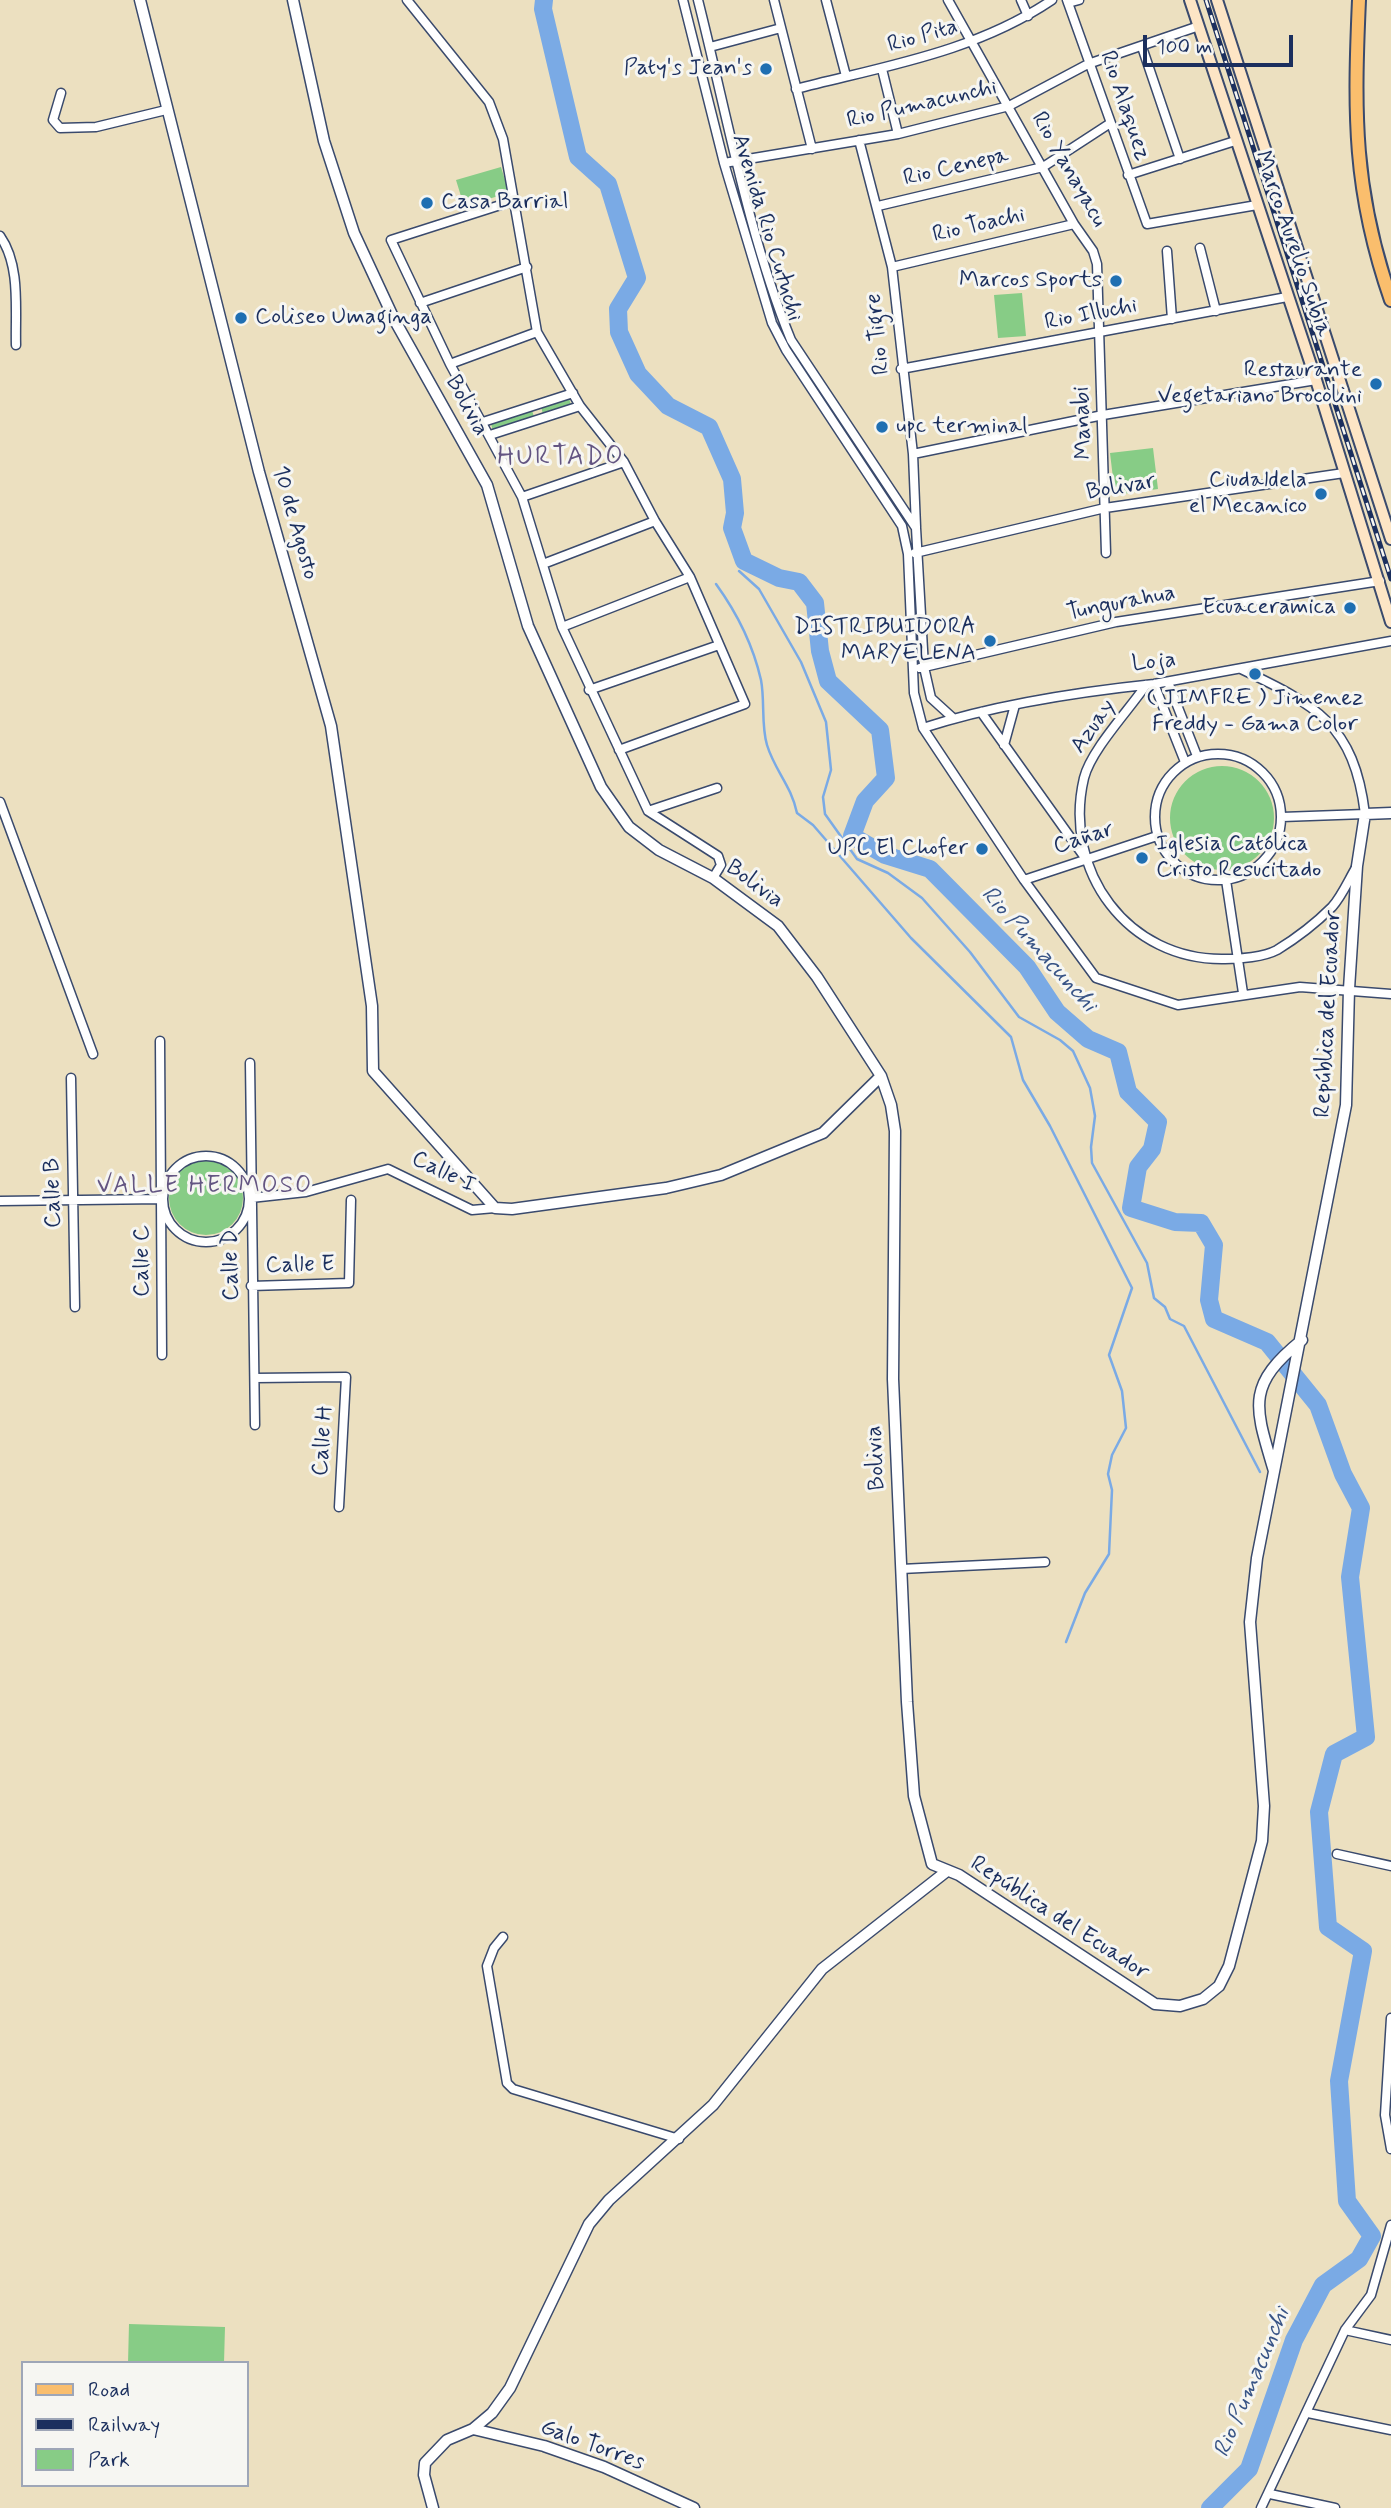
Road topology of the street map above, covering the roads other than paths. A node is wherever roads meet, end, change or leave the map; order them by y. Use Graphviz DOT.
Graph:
graph roads {
  1 [pos="140,0"];
  2 [pos="293,0"];
  3 [pos="407,0"];
  4 [pos="683,0"];
  5 [pos="698,0"];
  6 [pos="774,0"];
  7 [pos="826,0"];
  8 [pos="948,0"];
  9 [pos="1021,0"];
  10 [pos="1052,0"];
  11 [pos="1079,0"];
  12 [pos="1190,0"];
  13 [pos="1217,0"];
  14 [pos="1359,0"];
  15 [pos="1068,2"];
  16 [pos="1028,16"];
  17 [pos="1199,26"];
  18 [pos="781,28"];
  19 [pos="971,43"];
  20 [pos="710,47"];
  21 [pos="1142,47"];
  22 [pos="1088,64"];
  23 [pos="882,69"];
  24 [pos="846,76"];
  25 [pos="796,89"];
  26 [pos="61,93"];
  27 [pos="1009,106"];
  28 [pos="166,110"];
  29 [pos="1110,124"];
  30 [pos="898,134"];
  31 [pos="859,140"];
  32 [pos="1235,141"];
  33 [pos="812,149"];
  34 [pos="736,159"];
  35 [pos="1180,159"];
  36 [pos="724,163"];
  37 [pos="1043,167"];
  38 [pos="1128,175"];
  39 [pos="513,201"];
  40 [pos="1256,205"];
  41 [pos="877,206"];
  42 [pos="1074,224"];
  43 [pos="0,236"];
  44 [pos="1200,247"];
  45 [pos="1167,251"];
  46 [pos="527,267"];
  47 [pos="892,267"];
  48 [pos="1287,297"];
  49 [pos="1391,300"];
  50 [pos="420,303"];
  51 [pos="1216,311"];
  52 [pos="1172,319"];
  53 [pos="537,332"];
  54 [pos="1100,334"];
  55 [pos="16,345"];
  56 [pos="450,364"];
  57 [pos="901,369"];
  58 [pos="1316,380"];
  59 [pos="573,393"];
  60 [pos="533,405"];
  61 [pos="580,406"];
  62 [pos="1103,415"];
  63 [pos="538,419"];
  64 [pos="483,422"];
  65 [pos="489,435"];
  66 [pos="912,454"];
  67 [pos="624,462"];
  68 [pos="1344,473"];
  69 [pos="522,497"];
  70 [pos="1105,508"];
  71 [pos="655,522"];
  72 [pos="916,528"];
  73 [pos="1391,539"];
  74 [pos="919,552"];
  75 [pos="1106,553"];
  76 [pos="908,554"];
  77 [pos="544,564"];
  78 [pos="690,578"];
  79 [pos="1380,581"];
  80 [pos="1391,622"];
  81 [pos="562,627"];
  82 [pos="1391,641"];
  83 [pos="719,645"];
  84 [pos="925,667"];
  85 [pos="914,668"];
  86 [pos="1241,669"];
  87 [pos="1168,682"];
  88 [pos="1150,685"];
  89 [pos="590,690"];
  90 [pos="1015,705"];
  91 [pos="981,712"];
  92 [pos="953,718"];
  93 [pos="923,728"];
  94 [pos="1004,745"];
  95 [pos="619,750"];
  96 [pos="1197,756"];
  97 [pos="1185,762"];
  98 [pos="717,788"];
  99 [pos="0,802"];
  100 [pos="648,811"];
  101 [pos="1391,813"];
  102 [pos="1365,814"];
  103 [pos="1282,817"];
  104 [pos="1157,836"];
  105 [pos="1084,857"];
  106 [pos="1357,866"];
  107 [pos="713,878"];
  108 [pos="1024,880"];
  109 [pos="1226,880"];
  110 [pos="1236,959"];
  111 [pos="1349,989"];
  112 [pos="1243,993"];
  113 [pos="1391,994"];
  114 [pos="160,1041"];
  115 [pos="93,1054"];
  116 [pos="250,1063"];
  117 [pos="881,1076"];
  118 [pos="71,1078"];
  119 [pos="251,1198"];
  120 [pos="162,1199"];
  121 [pos="73,1200"];
  122 [pos="351,1200"];
  123 [pos="0,1201"];
  124 [pos="495,1208"];
  125 [pos="251,1286"];
  126 [pos="75,1307"];
  127 [pos="1302,1340"];
  128 [pos="162,1355"];
  129 [pos="255,1378"];
  130 [pos="255,1425"];
  131 [pos="1275,1473"];
  132 [pos="339,1507"];
  133 [pos="1045,1562"];
  134 [pos="901,1569"];
  135 [pos="1337,1854"];
  136 [pos="1391,1866"];
  137 [pos="947,1871"];
  138 [pos="503,1937"];
  139 [pos="1391,2018"];
  140 [pos="1388,2116"];
  141 [pos="679,2139"];
  142 [pos="1391,2149"];
  143 [pos="1391,2225"];
  144 [pos="1345,2330"];
  145 [pos="1391,2340"];
  146 [pos="1308,2413"];
  147 [pos="473,2429"];
  148 [pos="1391,2430"];
  149 [pos="1270,2494"];
  150 [pos="433,2508"];
  151 [pos="694,2508"];
  152 [pos="1261,2508"];
  153 [pos="1335,2508"];
  1 -- 28 [label="street, 10 de Agosto"];
  2 -- 107 [label="street, Bolivia"];
  3 -- 39 [label="street"];
  4 -- 36 [label="street, Avenida Rio Cutuchi"];
  5 -- 20 [label="street, Avenida Rio Cutuchi"];
  6 -- 18 [label="street"];
  7 -- 24 [label="street"];
  8 -- 19 [label="street, Rio Yanayacu"];
  9 -- 16 [label="street"];
  10 -- 16 [label="street, Rio Pita"];
  11 -- 15 [label="street"];
  12 -- 17 [label="main road, Marco Aurelio Subia"];
  13 -- 73 [label="main road, Marco Aurelio Subia"];
  14 -- 49 [label="main road"];
  15 -- 22 [label="street, Rio Alaquez"];
  16 -- 19 [label="street, Rio Pita"];
  17 -- 21 [label="street, Rio Pumacunchi"];
  17 -- 32 [label="main road, Marco Aurelio Subia"];
  18 -- 20 [label="street"];
  18 -- 25 [label="street"];
  19 -- 23 [label="street, Rio Pita"];
  19 -- 27 [label="street, Rio Yanayacu"];
  20 -- 34 [label="street, Avenida Rio Cutuchi"];
  21 -- 22 [label="street, Rio Pumacunchi"];
  21 -- 35 [label="street"];
  22 -- 27 [label="street, Rio Pumacunchi"];
  22 -- 29 [label="street, Rio Alaquez"];
  23 -- 24 [label="street, Rio Pita"];
  23 -- 30 [label="street"];
  24 -- 25 [label="street, Rio Pita"];
  25 -- 33 [label="street"];
  26 -- 28 [label="street"];
  27 -- 30 [label="street, Rio Pumacunchi"];
  27 -- 37 [label="street, Rio Yanayacu"];
  28 -- 124 [label="street, 10 de Agosto"];
  29 -- 37 [label="street, Rio Cenepa"];
  29 -- 38 [label="street, Rio Alaquez"];
  30 -- 31 [label="street, Rio Pumacunchi"];
  31 -- 33 [label="street, Rio Pumacunchi"];
  31 -- 41 [label="street, Rio Tigre"];
  32 -- 35 [label="street"];
  32 -- 40 [label="main road, Marco Aurelio Subia"];
  33 -- 34 [label="street, Rio Pumacunchi"];
  34 -- 36 [label="street, Rio Pumacunchi"];
  34 -- 72 [label="street, Avenida Rio Cutuchi"];
  35 -- 38 [label="street"];
  36 -- 76 [label="street, Avenida Rio Cutuchi"];
  37 -- 41 [label="street, Rio Cenepa"];
  37 -- 42 [label="street, Rio Yanayacu"];
  38 -- 40 [label="street, Rio Alaquez"];
  39 -- 46 [label="street"];
  39 -- 50 [label="street"];
  40 -- 48 [label="main road, Marco Aurelio Subia"];
  41 -- 47 [label="street, Rio Tigre"];
  42 -- 47 [label="street, Rio Toachi"];
  42 -- 54 [label="street, Rio Yanayacu"];
  43 -- 55 [label="street"];
  44 -- 51 [label="street"];
  45 -- 52 [label="street"];
  46 -- 50 [label="street"];
  46 -- 53 [label="street"];
  47 -- 57 [label="street, Rio Tigre"];
  48 -- 51 [label="street, Rio Illuchi"];
  48 -- 58 [label="main road, Marco Aurelio Subia"];
  50 -- 56 [label="street"];
  51 -- 52 [label="street, Rio Illuchi"];
  52 -- 54 [label="street, Rio Illuchi"];
  53 -- 56 [label="street"];
  53 -- 59 [label="street"];
  54 -- 57 [label="street, Rio Illuchi"];
  54 -- 62 [label="street, Manabi"];
  56 -- 64 [label="street"];
  57 -- 66 [label="street, Rio Tigre"];
  58 -- 62 [label="street"];
  58 -- 68 [label="main road, Marco Aurelio Subia"];
  59 -- 60 [label="street"];
  59 -- 61 [label="street"];
  60 -- 63 [label="street"];
  60 -- 64 [label="street"];
  61 -- 63 [label="street"];
  61 -- 67 [label="street"];
  62 -- 66 [label="street"];
  62 -- 70 [label="street, Manabi"];
  63 -- 65 [label="street"];
  64 -- 65 [label="street"];
  65 -- 69 [label="street"];
  66 -- 72 [label="street, Rio Tigre"];
  67 -- 69 [label="street"];
  67 -- 71 [label="street"];
  68 -- 70 [label="street, Bolivar"];
  68 -- 79 [label="main road, Marco Aurelio Subia"];
  69 -- 77 [label="street"];
  70 -- 74 [label="street, Bolivar"];
  70 -- 75 [label="street, Manabi"];
  71 -- 77 [label="street"];
  71 -- 78 [label="street"];
  72 -- 74 [label="street, Avenida Rio Cutuchi"];
  74 -- 76 [label="street, Bolivar"];
  74 -- 84 [label="street, Avenida Rio Cutuchi"];
  76 -- 85 [label="street, Avenida Rio Cutuchi"];
  77 -- 81 [label="street"];
  78 -- 81 [label="street"];
  78 -- 83 [label="street"];
  79 -- 80 [label="main road, Marco Aurelio Subia"];
  79 -- 84 [label="street, Tungurahua"];
  81 -- 89 [label="street"];
  82 -- 86 [label="street, Loja"];
  83 -- 89 [label="street"];
  83 -- 95 [label="street"];
  84 -- 85 [label="street, Tungurahua"];
  84 -- 92 [label="street, Avenida Rio Cutuchi"];
  85 -- 93 [label="street, Avenida Rio Cutuchi"];
  86 -- 87 [label="street, Loja"];
  86 -- 102 [label="street"];
  87 -- 88 [label="street, Loja"];
  87 -- 96 [label="street"];
  88 -- 90 [label="street, Loja"];
  88 -- 97 [label="street"];
  88 -- 105 [label="street, Azuay"];
  89 -- 95 [label="street"];
  90 -- 91 [label="street, Loja"];
  90 -- 94 [label="street"];
  91 -- 92 [label="street, Loja"];
  91 -- 94 [label="street"];
  92 -- 93 [label="street, Loja"];
  93 -- 108 [label="street, Avenida Rio Cutuchi"];
  94 -- 105 [label="street"];
  95 -- 100 [label="street"];
  96 -- 97 [label="street"];
  96 -- 103 [label="street"];
  97 -- 104 [label="street"];
  98 -- 100 [label="street"];
  99 -- 115 [label="street"];
  100 -- 107 [label="street"];
  101 -- 102 [label="street"];
  102 -- 103 [label="street"];
  102 -- 106 [label="street, República del Ecuador"];
  103 -- 109 [label="street"];
  104 -- 105 [label="street, Cañar"];
  104 -- 109 [label="street"];
  105 -- 108 [label="street, Cañar"];
  105 -- 110 [label="street, Azuay"];
  106 -- 110 [label="street, Azuay"];
  106 -- 111 [label="street, República del Ecuador"];
  107 -- 117 [label="street, Bolivia"];
  108 -- 112 [label="street, Avenida Rio Cutuchi"];
  109 -- 110 [label="street"];
  110 -- 112 [label="street"];
  111 -- 112 [label="street, Avenida Rio Cutuchi"];
  111 -- 113 [label="street, Avenida Rio Cutuchi"];
  111 -- 127 [label="street, República del Ecuador"];
  114 -- 120 [label="street, Calle C"];
  116 -- 119 [label="street, Calle D"];
  117 -- 124 [label="street"];
  117 -- 134 [label="street, Bolivia"];
  118 -- 121 [label="street, Calle B"];
  119 -- 120 [label="street"];
  119 -- 120 [label="street"];
  119 -- 124 [label="street, Calle I"];
  119 -- 125 [label="street, Calle D"];
  120 -- 121 [label="street"];
  120 -- 128 [label="street, Calle C"];
  121 -- 123 [label="street"];
  121 -- 126 [label="street, Calle B"];
  122 -- 125 [label="street, Calle E"];
  125 -- 129 [label="street, Calle D"];
  127 -- 131 [label="street, República del Ecuador"];
  127 -- 131 [label="street, República del Ecuador"];
  129 -- 130 [label="street, Calle D"];
  129 -- 132 [label="street, Calle H"];
  131 -- 137 [label="street, República del Ecuador"];
  133 -- 134 [label="street"];
  134 -- 137 [label="street, Bolivia"];
  135 -- 136 [label="street"];
  137 -- 141 [label="street, República del Ecuador"];
  138 -- 141 [label="street"];
  139 -- 140 [label="street"];
  140 -- 142 [label="street"];
  141 -- 147 [label="street, República del Ecuador"];
  143 -- 144 [label="street"];
  144 -- 145 [label="street"];
  144 -- 146 [label="street"];
  146 -- 148 [label="street"];
  146 -- 149 [label="street"];
  147 -- 150 [label="street, República del Ecuador"];
  147 -- 151 [label="street, Galo Torres"];
  149 -- 152 [label="street"];
  149 -- 153 [label="street"];
}
